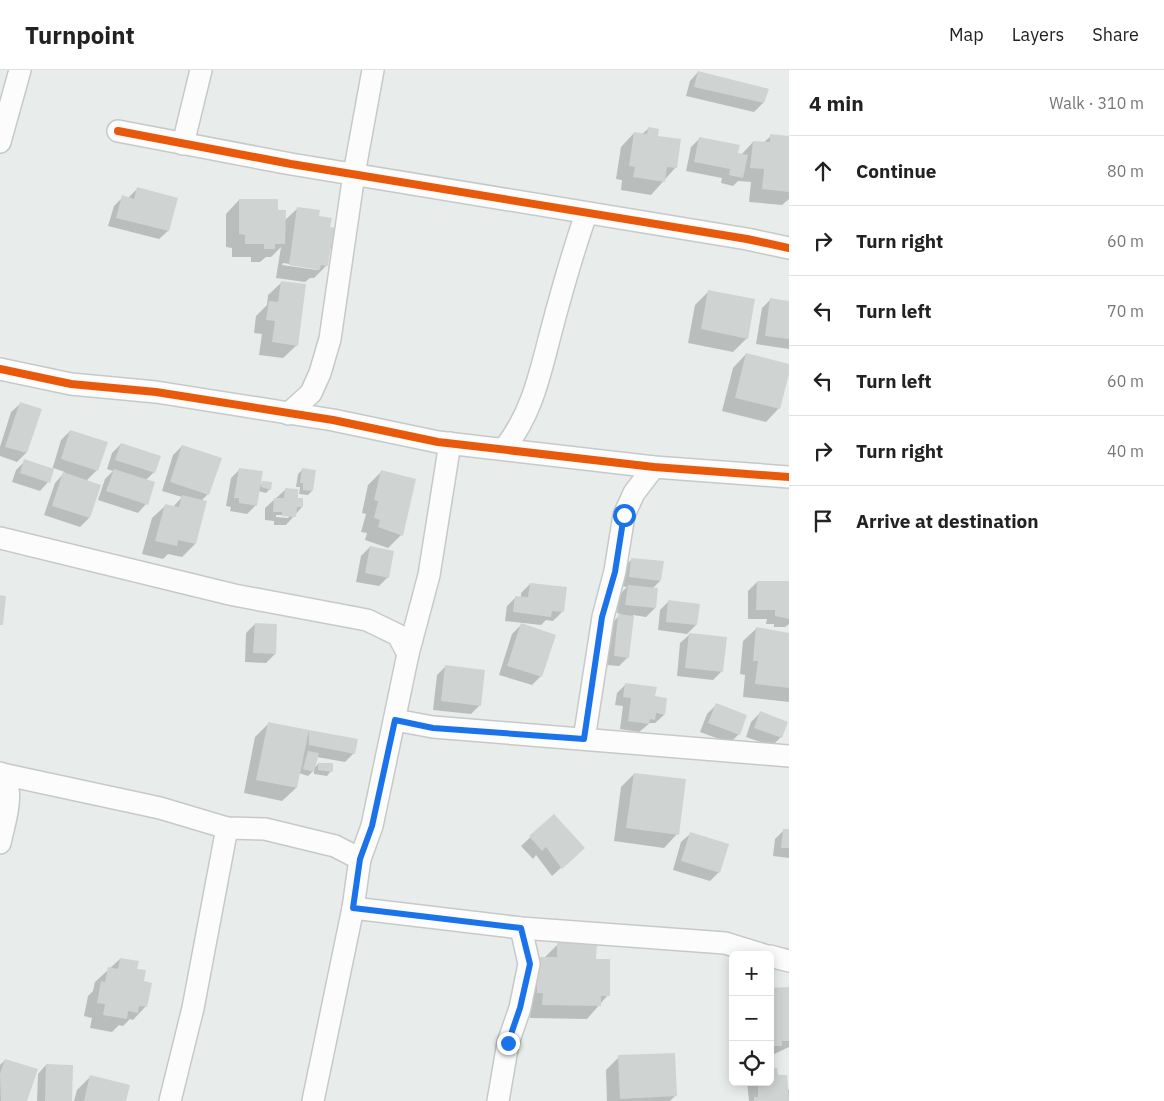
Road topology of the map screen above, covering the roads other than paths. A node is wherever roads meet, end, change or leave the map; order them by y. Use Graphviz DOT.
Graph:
graph roads {
  1 [pos="20,70"];
  2 [pos="201,70"];
  3 [pos="373,70"];
  4 [pos="118,131"];
  5 [pos="0,142"];
  6 [pos="183,144"];
  7 [pos="354,174"];
  8 [pos="586,214"];
  9 [pos="789,248"];
  10 [pos="0,369"];
  11 [pos="288,414"];
  12 [pos="450,443"];
  13 [pos="504,449"];
  14 [pos="654,468"];
  15 [pos="789,477"];
  16 [pos="0,538"];
  17 [pos="408,654"];
  18 [pos="395,720"];
  19 [pos="584,739"];
  20 [pos="789,756"];
  21 [pos="1,773"];
  22 [pos="226,828"];
  23 [pos="0,843"];
  24 [pos="360,859"];
  25 [pos="353,908"];
  26 [pos="521,928"];
  27 [pos="751,951"];
  28 [pos="774,957"];
  29 [pos="789,961"];
  30 [pos="172,1101"];
  31 [pos="313,1101"];
  32 [pos="498,1101"];
  1 -- 5 [label="street"];
  2 -- 6 [label="street"];
  3 -- 7 [label="street"];
  4 -- 6 [label="street"];
  6 -- 7 [label="street"];
  7 -- 8 [label="street"];
  7 -- 11 [label="street"];
  8 -- 9 [label="street"];
  8 -- 13 [label="street"];
  10 -- 11 [label="street"];
  11 -- 12 [label="street"];
  12 -- 13 [label="street"];
  12 -- 17 [label="street"];
  13 -- 14 [label="street"];
  14 -- 15 [label="street"];
  14 -- 19 [label="street"];
  16 -- 17 [label="street"];
  17 -- 18 [label="street"];
  18 -- 19 [label="street"];
  18 -- 24 [label="street"];
  19 -- 20 [label="street"];
  21 -- 22 [label="street"];
  21 -- 23 [label="street"];
  22 -- 24 [label="street"];
  22 -- 30 [label="street"];
  24 -- 25 [label="street"];
  25 -- 26 [label="street"];
  25 -- 31 [label="street"];
  26 -- 27 [label="street"];
  26 -- 32 [label="street"];
  28 -- 29 [label="street"];
}
